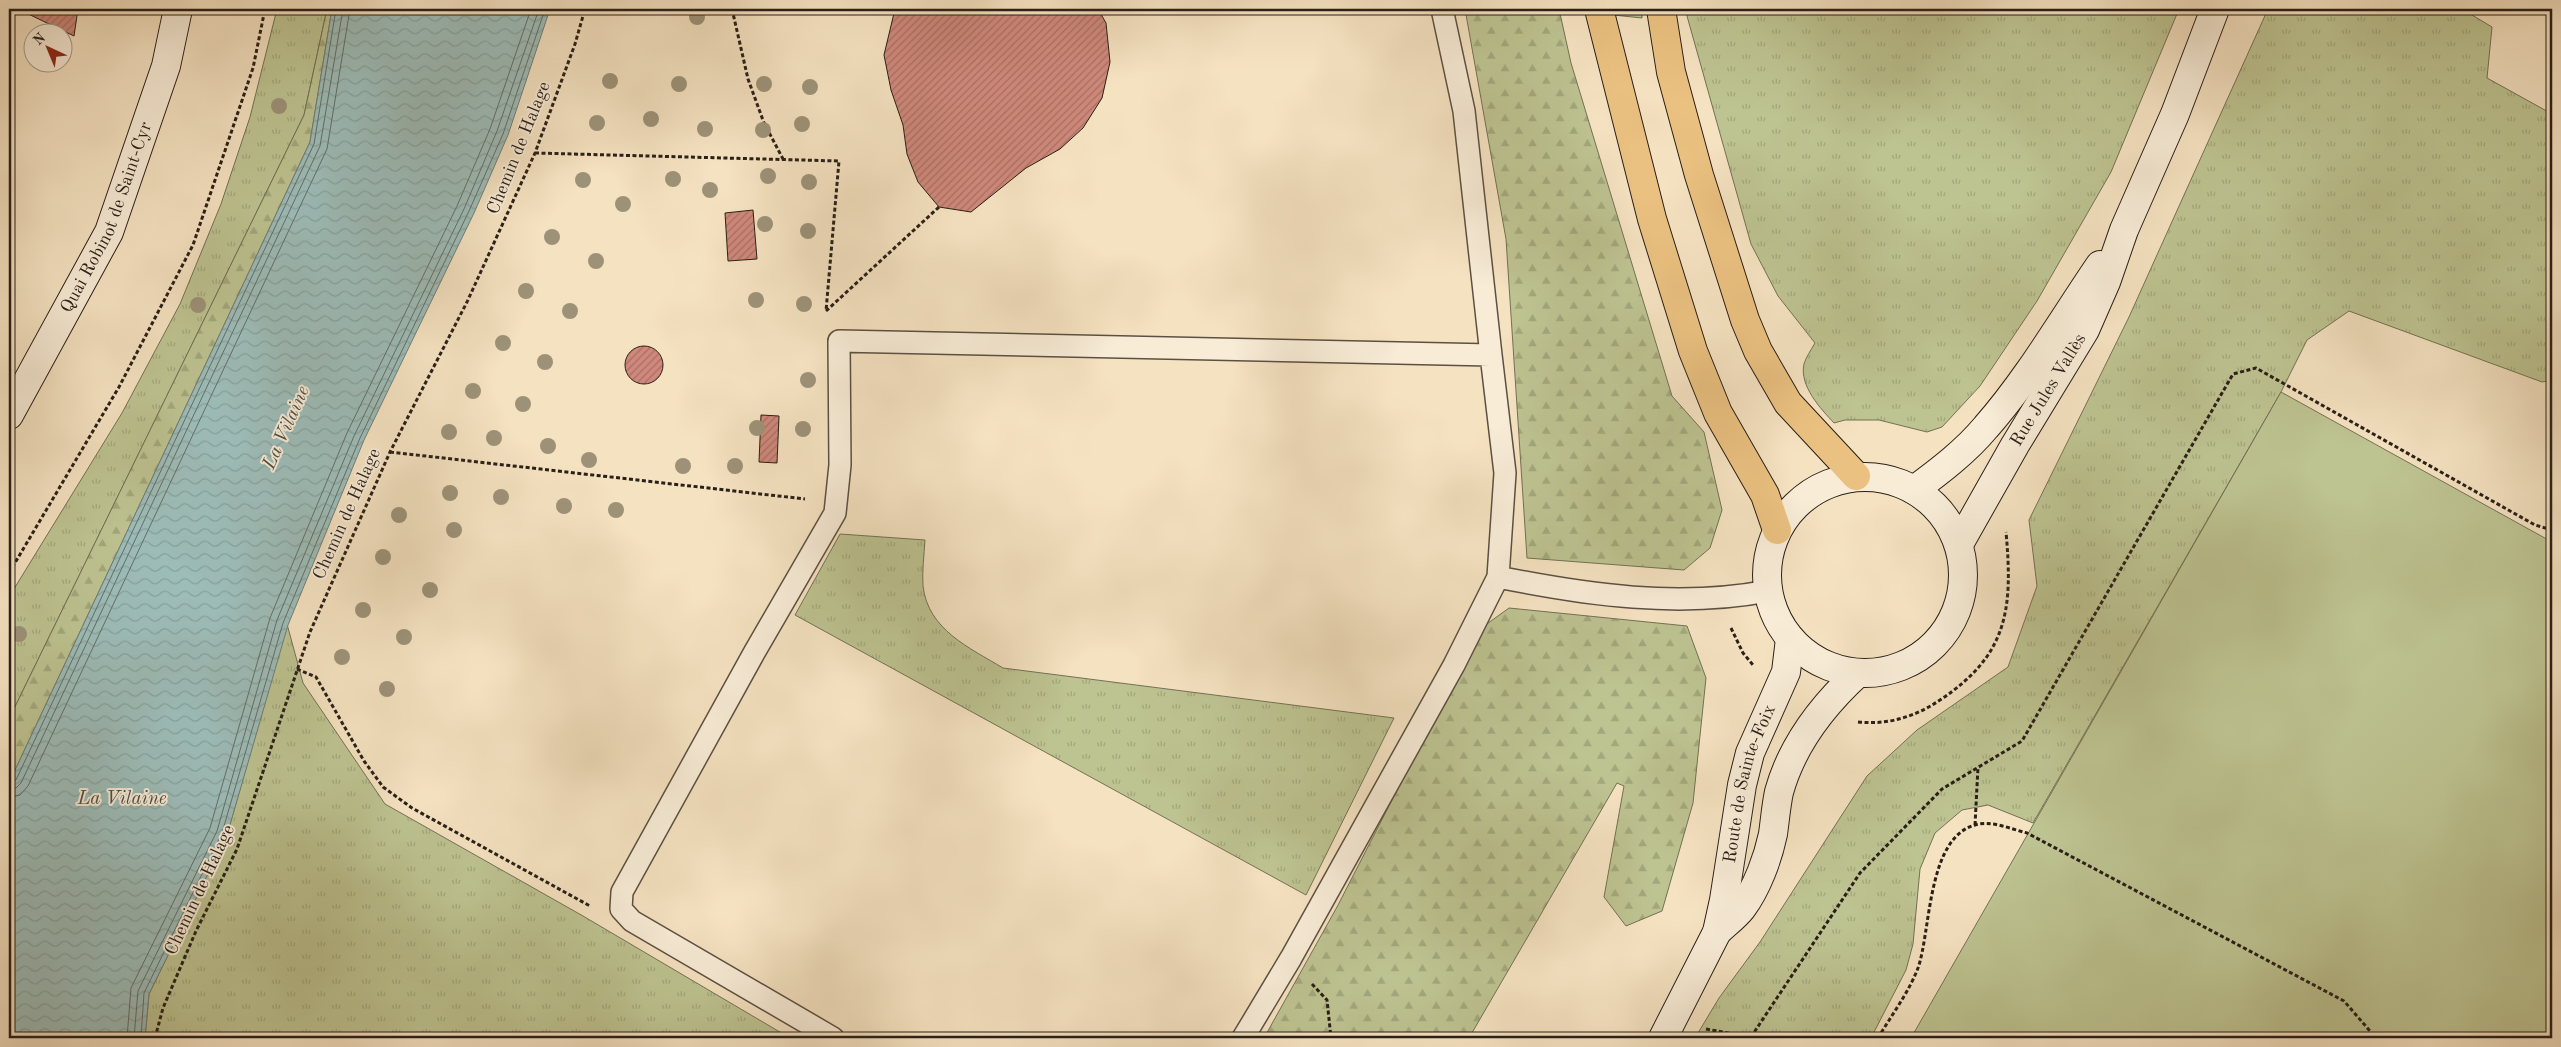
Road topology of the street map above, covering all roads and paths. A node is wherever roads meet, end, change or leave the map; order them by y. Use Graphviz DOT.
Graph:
graph roads {
  1 [pos="178,9"];
  2 [pos="265,9"];
  3 [pos="585,9"];
  4 [pos="732,9"];
  5 [pos="1442,9"];
  6 [pos="1599,9"];
  7 [pos="1661,9"];
  8 [pos="2215,9"];
  9 [pos="535,153"];
  10 [pos="783,160"];
  11 [pos="2124,230"];
  12 [pos="826,311"];
  13 [pos="1491,355"];
  14 [pos="9,415"];
  15 [pos="390,452"];
  16 [pos="1856,476"];
  17 [pos="1914,490"];
  18 [pos="838,503"];
  19 [pos="1777,530"];
  20 [pos="2552,530"];
  21 [pos="1959,544"];
  22 [pos="9,572"];
  23 [pos="1498,576"];
  24 [pos="1768,590"];
  25 [pos="1790,639"];
  26 [pos="297,668"];
  27 [pos="1858,673"];
  28 [pos="1978,767"];
  29 [pos="1975,825"];
  30 [pos="620,909"];
  31 [pos="1717,932"];
  32 [pos="1291,958"];
  33 [pos="1666,1034"];
  34 [pos="155,1038"];
  35 [pos="833,1038"];
  36 [pos="1243,1038"];
  37 [pos="1331,1038"];
  38 [pos="1878,1038"];
  39 [pos="2376,1038"];
  1 -- 14 [label="main road, Quai Robinot de Saint-Cyr"];
  2 -- 22 [label="path"];
  3 -- 9 [label="path, Chemin de Halage"];
  4 -- 10 [label="path"];
  5 -- 13 [label="lane"];
  6 -- 19 [label="highway"];
  7 -- 16 [label="highway"];
  8 -- 11 [label="main road, Rue Jules Vallès"];
  9 -- 10 [label="path"];
  9 -- 15 [label="path, Chemin de Halage"];
  10 -- 12 [label="path"];
  11 -- 17 [label="main road, Rue Jules Vallès"];
  11 -- 21 [label="main road, Rue Jules Vallès"];
  13 -- 18 [label="lane"];
  13 -- 23 [label="lane"];
  15 -- 18 [label="path"];
  15 -- 26 [label="path, Chemin de Halage"];
  16 -- 17 [label="main road"];
  16 -- 19 [label="main road"];
  17 -- 21 [label="main road"];
  18 -- 30 [label="lane"];
  19 -- 24 [label="main road"];
  20 -- 28 [label="path"];
  21 -- 27 [label="main road"];
  23 -- 24 [label="lane"];
  23 -- 32 [label="lane"];
  24 -- 25 [label="main road"];
  25 -- 27 [label="main road"];
  25 -- 31 [label="main road, Route de Sainte-Foix"];
  26 -- 30 [label="path"];
  26 -- 34 [label="path, Chemin de Halage"];
  27 -- 31 [label="main road, Route de Sainte-Foix"];
  28 -- 29 [label="path"];
  28 -- 33 [label="path"];
  29 -- 38 [label="path"];
  29 -- 39 [label="path"];
  30 -- 35 [label="lane"];
  31 -- 33 [label="main road, Route de Sainte-Foix"];
  32 -- 36 [label="lane"];
  32 -- 37 [label="path"];
}
